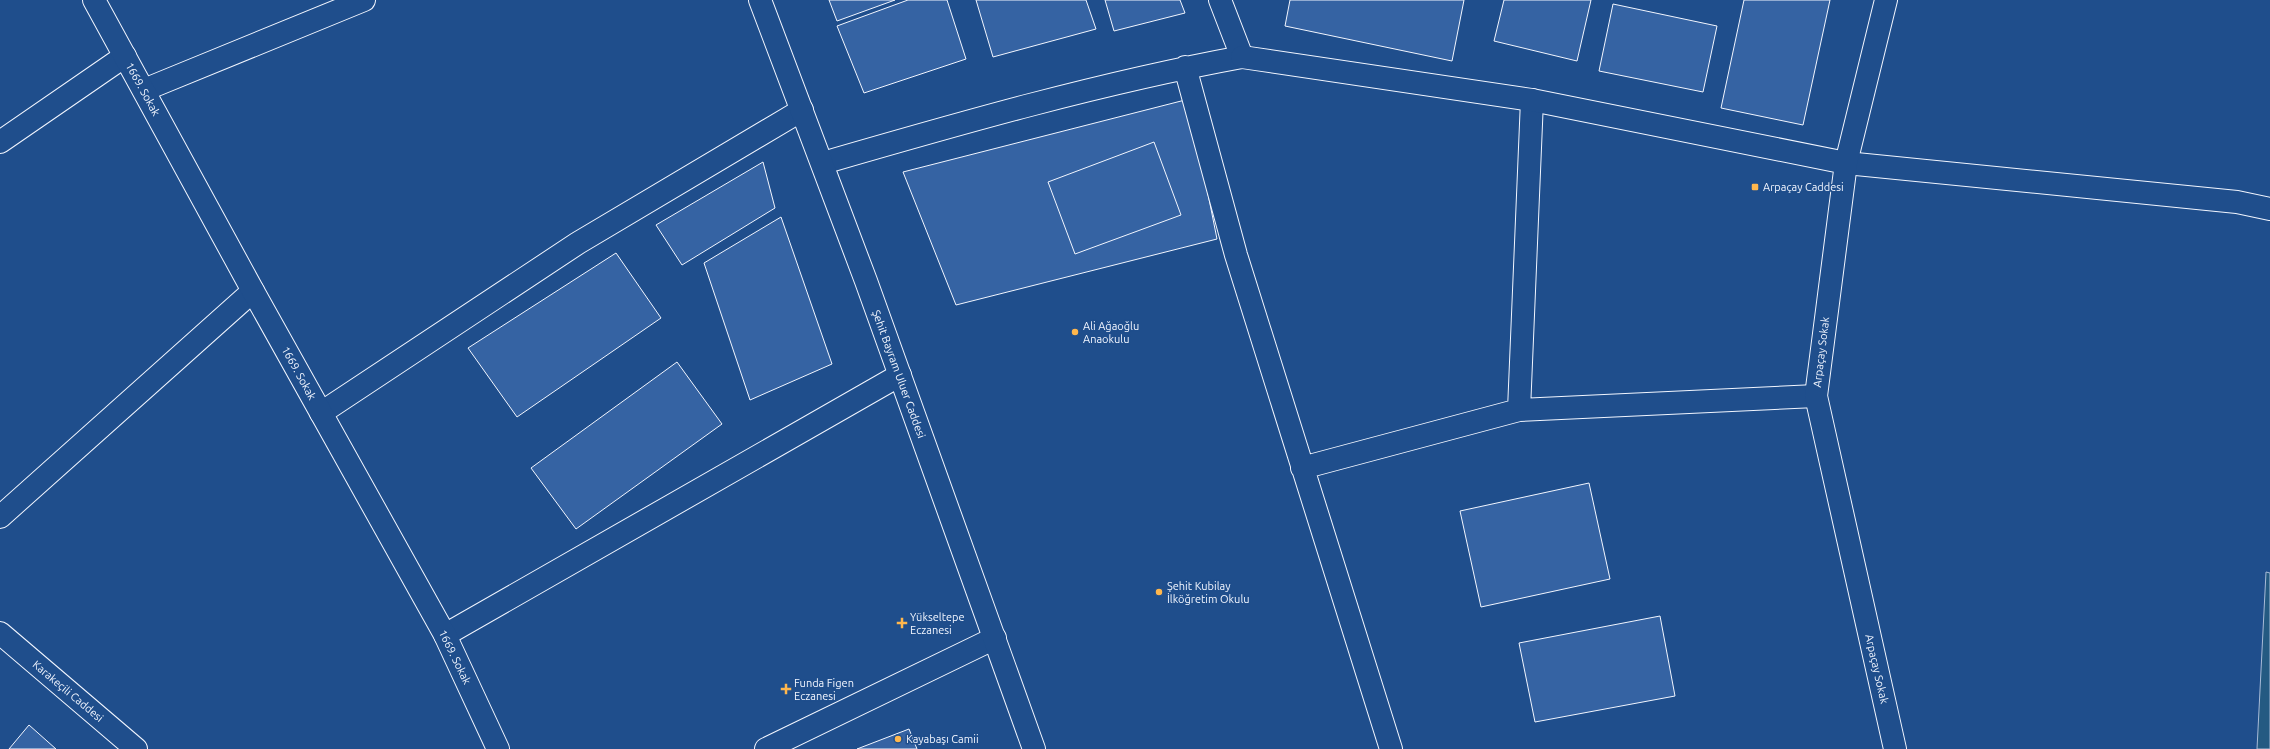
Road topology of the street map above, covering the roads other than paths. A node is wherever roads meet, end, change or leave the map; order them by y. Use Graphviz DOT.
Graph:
graph roads {
  1 [pos="94,0"];
  2 [pos="364,0"];
  3 [pos="760,0"];
  4 [pos="1220,0"];
  5 [pos="1886,0"];
  6 [pos="125,56"];
  7 [pos="1242,57"];
  8 [pos="1185,67"];
  9 [pos="144,90"];
  10 [pos="1532,100"];
  11 [pos="802,110"];
  12 [pos="0,142"];
  13 [pos="823,163"];
  14 [pos="1846,163"];
  15 [pos="2270,209"];
  16 [pos="253,291"];
  17 [pos="900,375"];
  18 [pos="1816,396"];
  19 [pos="1519,410"];
  20 [pos="321,413"];
  21 [pos="1302,468"];
  22 [pos="0,517"];
  23 [pos="0,633"];
  24 [pos="445,635"];
  25 [pos="995,638"];
  26 [pos="136,749"];
  27 [pos="498,749"];
  28 [pos="766,749"];
  29 [pos="1034,749"];
  30 [pos="1391,749"];
  31 [pos="1895,749"];
  1 -- 6 [label="street, 1669. Sokak"];
  2 -- 9 [label="street"];
  3 -- 11 [label="street, Şehit Bayram Uluer Caddesi"];
  4 -- 7 [label="street"];
  5 -- 14 [label="street, Arpaçay Sokak"];
  6 -- 9 [label="street, 1669. Sokak"];
  6 -- 12 [label="street"];
  7 -- 8 [label="street"];
  7 -- 10 [label="street"];
  8 -- 13 [label="street"];
  8 -- 21 [label="street"];
  9 -- 16 [label="street, 1669. Sokak"];
  10 -- 14 [label="street"];
  10 -- 19 [label="street"];
  11 -- 13 [label="street, Şehit Bayram Uluer Caddesi"];
  11 -- 20 [label="street"];
  13 -- 17 [label="street, Şehit Bayram Uluer Caddesi"];
  14 -- 15 [label="street"];
  14 -- 18 [label="street, Arpaçay Sokak"];
  16 -- 20 [label="street, 1669. Sokak"];
  16 -- 22 [label="street"];
  17 -- 24 [label="street"];
  17 -- 25 [label="street, Şehit Bayram Uluer Caddesi"];
  18 -- 19 [label="street"];
  18 -- 31 [label="street, Arpaçay Sokak"];
  19 -- 21 [label="street"];
  20 -- 24 [label="street, 1669. Sokak"];
  21 -- 30 [label="street"];
  23 -- 26 [label="street, Karakeçili Caddesi"];
  24 -- 27 [label="street, 1669. Sokak"];
  25 -- 28 [label="street"];
  25 -- 29 [label="street, Şehit Bayram Uluer Caddesi"];
}
